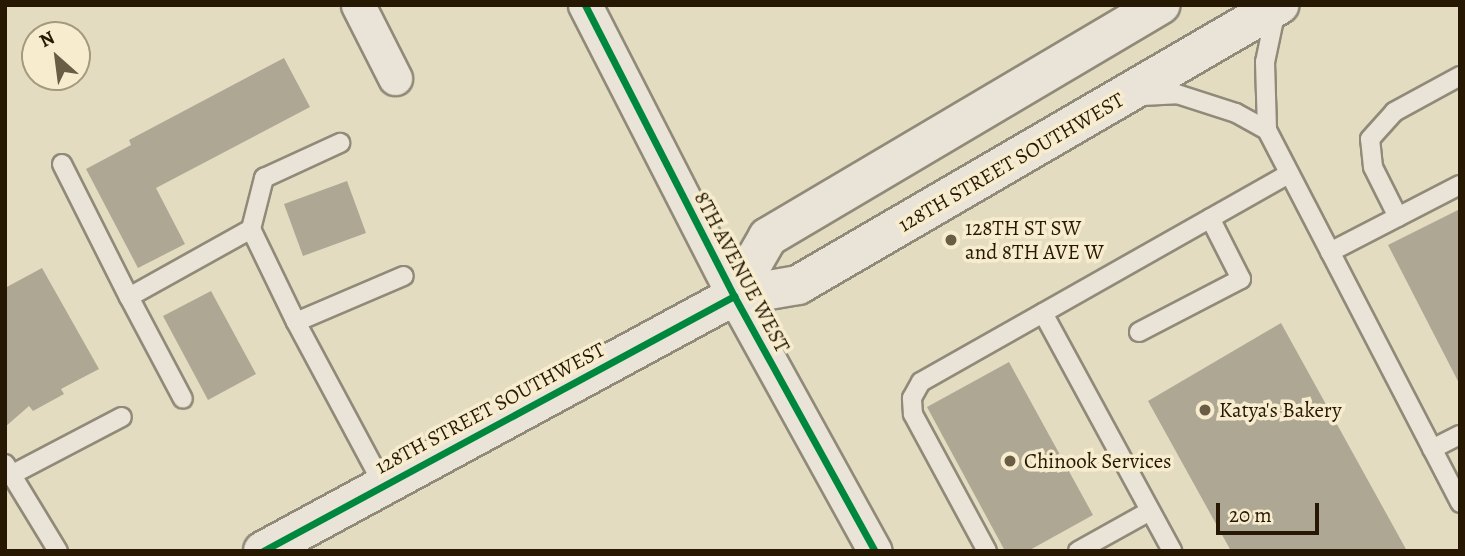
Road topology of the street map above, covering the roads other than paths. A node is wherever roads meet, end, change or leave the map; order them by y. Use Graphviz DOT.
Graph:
graph roads {
  1 [pos="358,5"];
  2 [pos="585,5"];
  3 [pos="1161,5"];
  4 [pos="1278,6"];
  5 [pos="1460,76"];
  6 [pos="395,78"];
  7 [pos="1125,96"];
  8 [pos="1267,130"];
  9 [pos="340,143"];
  10 [pos="62,164"];
  11 [pos="1289,174"];
  12 [pos="1460,186"];
  13 [pos="1398,217"];
  14 [pos="1210,218"];
  15 [pos="251,229"];
  16 [pos="1330,252"];
  17 [pos="404,276"];
  18 [pos="734,296"];
  19 [pos="129,297"];
  20 [pos="1043,313"];
  21 [pos="296,322"];
  22 [pos="1139,332"];
  23 [pos="183,400"];
  24 [pos="122,417"];
  25 [pos="1460,435"];
  26 [pos="1432,449"];
  27 [pos="8,469"];
  28 [pos="384,486"];
  29 [pos="1460,503"];
  30 [pos="1150,511"];
  31 [pos="58,551"];
  32 [pos="263,551"];
  33 [pos="875,551"];
  34 [pos="987,551"];
  35 [pos="1078,551"];
  36 [pos="1172,551"];
  1 -- 6 [label="street"];
  2 -- 18 [label="street, 8TH AVENUE WEST"];
  3 -- 18 [label="main road"];
  4 -- 7 [label="main road, 128TH STREET SOUTHWEST"];
  4 -- 8 [label="lane"];
  5 -- 13 [label="lane"];
  7 -- 8 [label="lane"];
  7 -- 18 [label="main road, 128TH STREET SOUTHWEST"];
  8 -- 11 [label="lane"];
  9 -- 15 [label="lane"];
  10 -- 19 [label="lane"];
  11 -- 14 [label="lane"];
  11 -- 16 [label="lane"];
  12 -- 13 [label="lane"];
  13 -- 16 [label="lane"];
  14 -- 20 [label="lane"];
  14 -- 22 [label="lane"];
  15 -- 19 [label="lane"];
  15 -- 21 [label="lane"];
  16 -- 26 [label="lane"];
  17 -- 21 [label="lane"];
  18 -- 28 [label="main road, 128TH STREET SOUTHWEST"];
  18 -- 33 [label="street, 8TH AVENUE WEST"];
  19 -- 23 [label="lane"];
  20 -- 30 [label="lane"];
  20 -- 34 [label="lane"];
  21 -- 28 [label="lane"];
  24 -- 27 [label="lane"];
  25 -- 26 [label="lane"];
  26 -- 29 [label="lane"];
  27 -- 31 [label="lane"];
  28 -- 32 [label="main road, 128TH STREET SOUTHWEST"];
  30 -- 35 [label="lane"];
  30 -- 36 [label="lane"];
}
